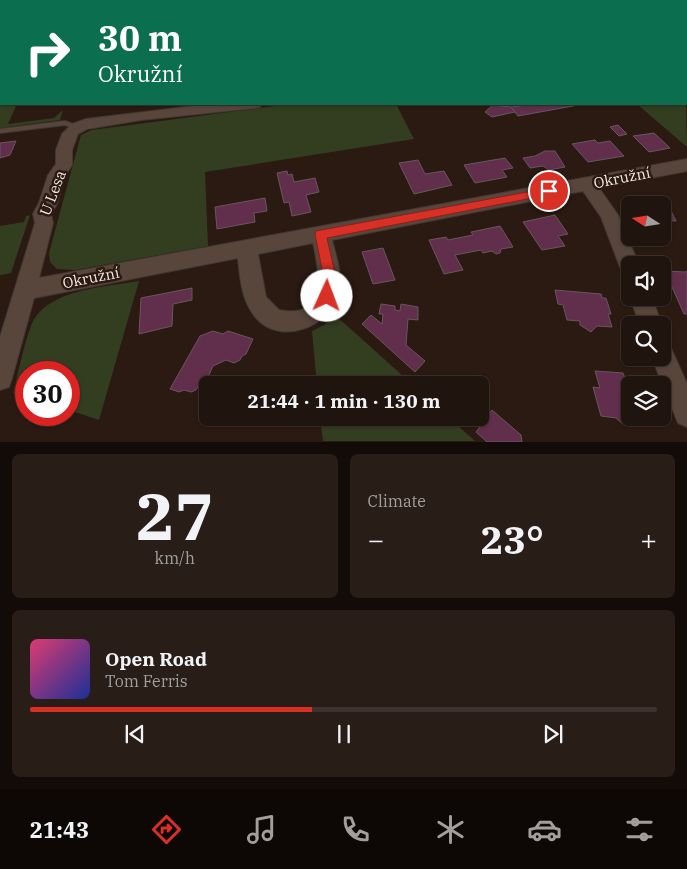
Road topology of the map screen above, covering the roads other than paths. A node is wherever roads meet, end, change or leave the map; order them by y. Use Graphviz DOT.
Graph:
graph roads {
  1 [pos="242,105"];
  2 [pos="78,127"];
  3 [pos="0,131"];
  4 [pos="687,165"];
  5 [pos="587,184"];
  6 [pos="320,234"];
  7 [pos="247,248"];
  8 [pos="625,256"];
  9 [pos="25,290"];
  10 [pos="667,366"];
  11 [pos="0,378"];
  12 [pos="687,414"];
  1 -- 2 [label="street"];
  2 -- 3 [label="lane"];
  2 -- 9 [label="street, U Lesa"];
  4 -- 5 [label="street, Okružní"];
  5 -- 6 [label="street, Okružní"];
  5 -- 8 [label="street"];
  6 -- 7 [label="street, Okružní"];
  6 -- 7 [label="street"];
  7 -- 9 [label="street, Okružní"];
  9 -- 11 [label="street"];
  10 -- 12 [label="street"];
}
